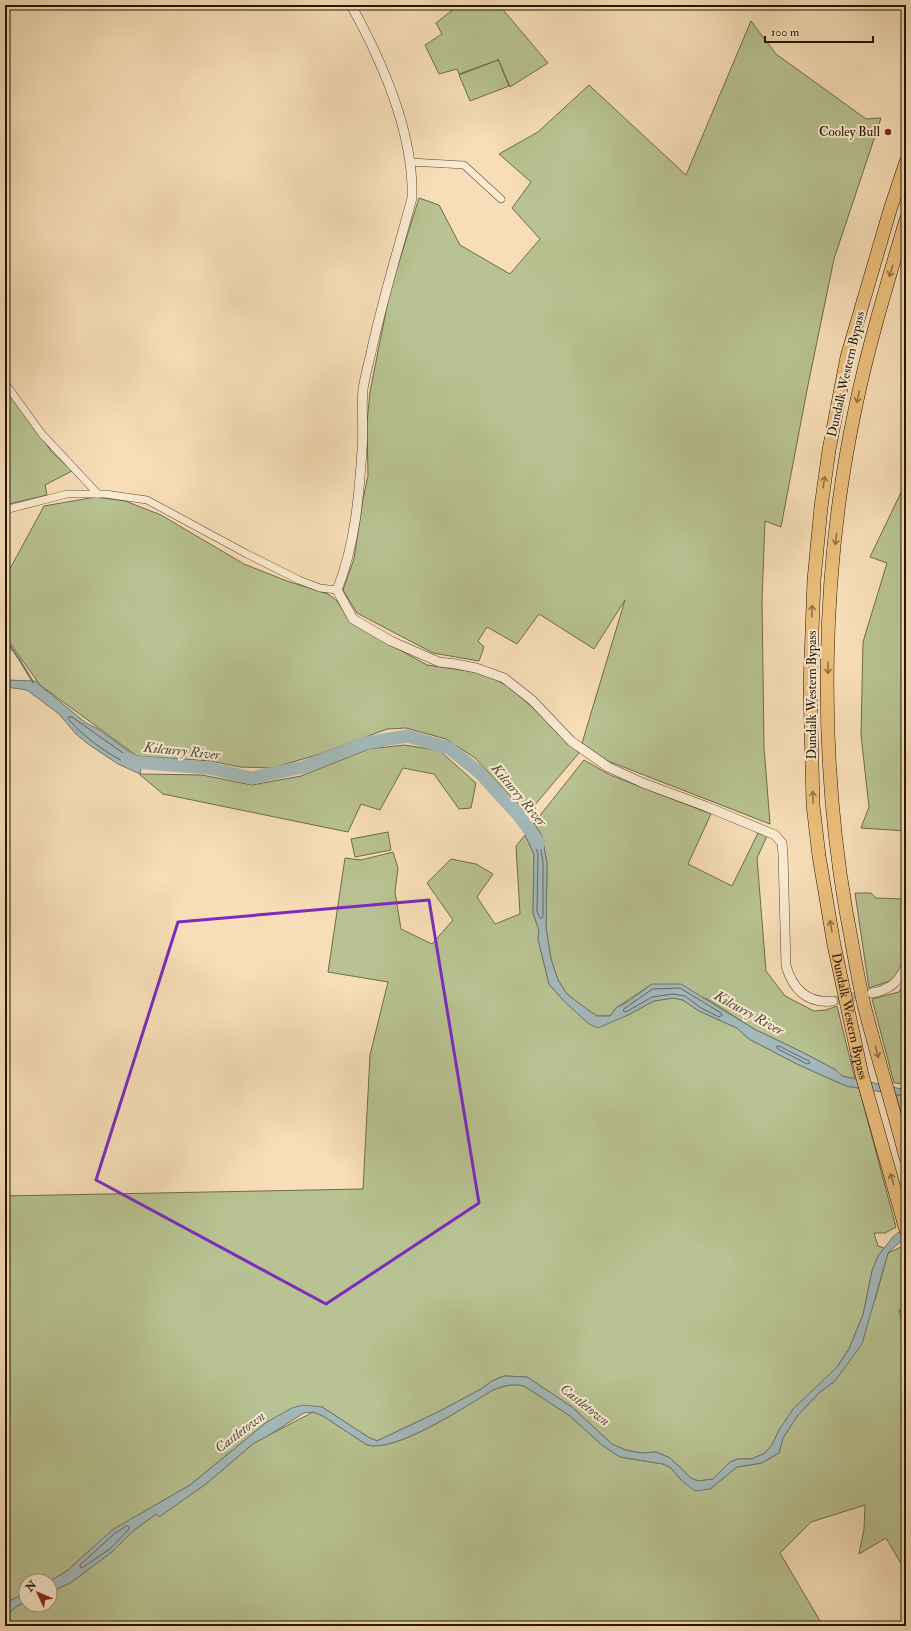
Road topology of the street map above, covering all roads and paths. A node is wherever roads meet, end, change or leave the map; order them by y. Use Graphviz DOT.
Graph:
graph roads {
  1 [pos="351,5"];
  2 [pos="410,162"];
  3 [pos="906,162"];
  4 [pos="501,199"];
  5 [pos="906,220"];
  6 [pos="5,383"];
  7 [pos="98,494"];
  8 [pos="5,510"];
  9 [pos="337,590"];
  10 [pos="906,965"];
  11 [pos="872,993"];
  12 [pos="833,1001"];
  13 [pos="906,1158"];
  14 [pos="906,1230"];
  1 -- 2 [label="street"];
  2 -- 4 [label="street"];
  2 -- 9 [label="street"];
  14 -- 3 [label="highway, Dundalk Western Bypass, one-way"];
  5 -- 13 [label="highway, Dundalk Western Bypass, one-way"];
  6 -- 7 [label="street"];
  7 -- 8 [label="street"];
  7 -- 9 [label="street"];
  9 -- 12 [label="street"];
  10 -- 11 [label="street"];
}
